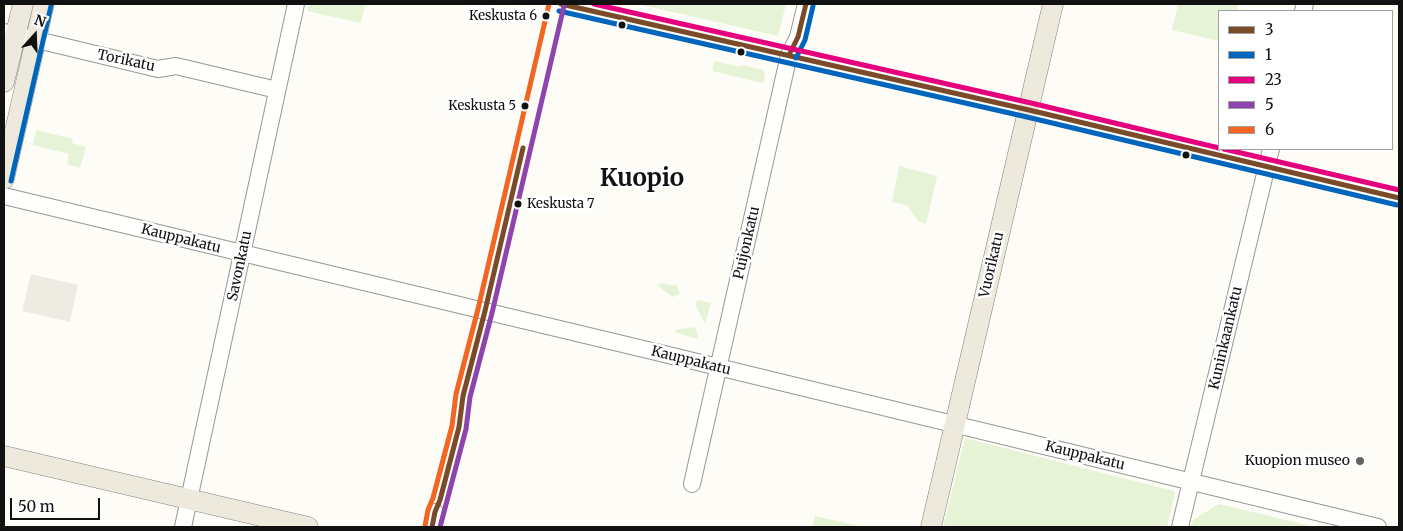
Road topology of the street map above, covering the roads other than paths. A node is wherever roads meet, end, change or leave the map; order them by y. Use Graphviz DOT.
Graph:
graph roads {
  1 [pos="23,4"];
  2 [pos="44,4"];
  3 [pos="296,4"];
  4 [pos="806,4"];
  5 [pos="1053,4"];
  6 [pos="9,33"];
  7 [pos="35,40"];
  8 [pos="789,55"];
  9 [pos="4,82"];
  10 [pos="277,90"];
  11 [pos="1028,110"];
  12 [pos="1271,150"];
  13 [pos="1267,167"];
  14 [pos="4,180"];
  15 [pos="4,196"];
  16 [pos="1399,198"];
  17 [pos="242,254"];
  18 [pos="719,368"];
  19 [pos="950,424"];
  20 [pos="4,456"];
  21 [pos="1192,482"];
  22 [pos="692,484"];
  23 [pos="189,500"];
  24 [pos="183,527"];
  25 [pos="308,527"];
  26 [pos="931,527"];
  27 [pos="1180,527"];
  28 [pos="1378,527"];
  1 -- 6 [label="main road"];
  2 -- 7 [label="main road"];
  3 -- 10 [label="street, Savonkatu"];
  4 -- 8 [label="street, Puijonkatu"];
  5 -- 11 [label="main road, Vuorikatu"];
  6 -- 7 [label="street, Torikatu"];
  6 -- 9 [label="main road"];
  7 -- 10 [label="street, Torikatu"];
  7 -- 14 [label="main road"];
  8 -- 11 [label="street"];
  8 -- 18 [label="street, Puijonkatu"];
  10 -- 17 [label="street, Savonkatu"];
  11 -- 13 [label="street"];
  11 -- 19 [label="main road, Vuorikatu"];
  12 -- 13 [label="street, Kuninkaankatu"];
  13 -- 16 [label="street"];
  13 -- 21 [label="street, Kuninkaankatu"];
  15 -- 17 [label="street, Kauppakatu"];
  17 -- 18 [label="street, Kauppakatu"];
  17 -- 23 [label="street, Savonkatu"];
  18 -- 19 [label="street, Kauppakatu"];
  18 -- 22 [label="street, Puijonkatu"];
  19 -- 21 [label="street, Kauppakatu"];
  19 -- 26 [label="main road, Vuorikatu"];
  20 -- 23 [label="main road"];
  21 -- 27 [label="street, Kuninkaankatu"];
  21 -- 28 [label="street, Kauppakatu"];
  23 -- 24 [label="street, Savonkatu"];
  23 -- 25 [label="main road"];
}
